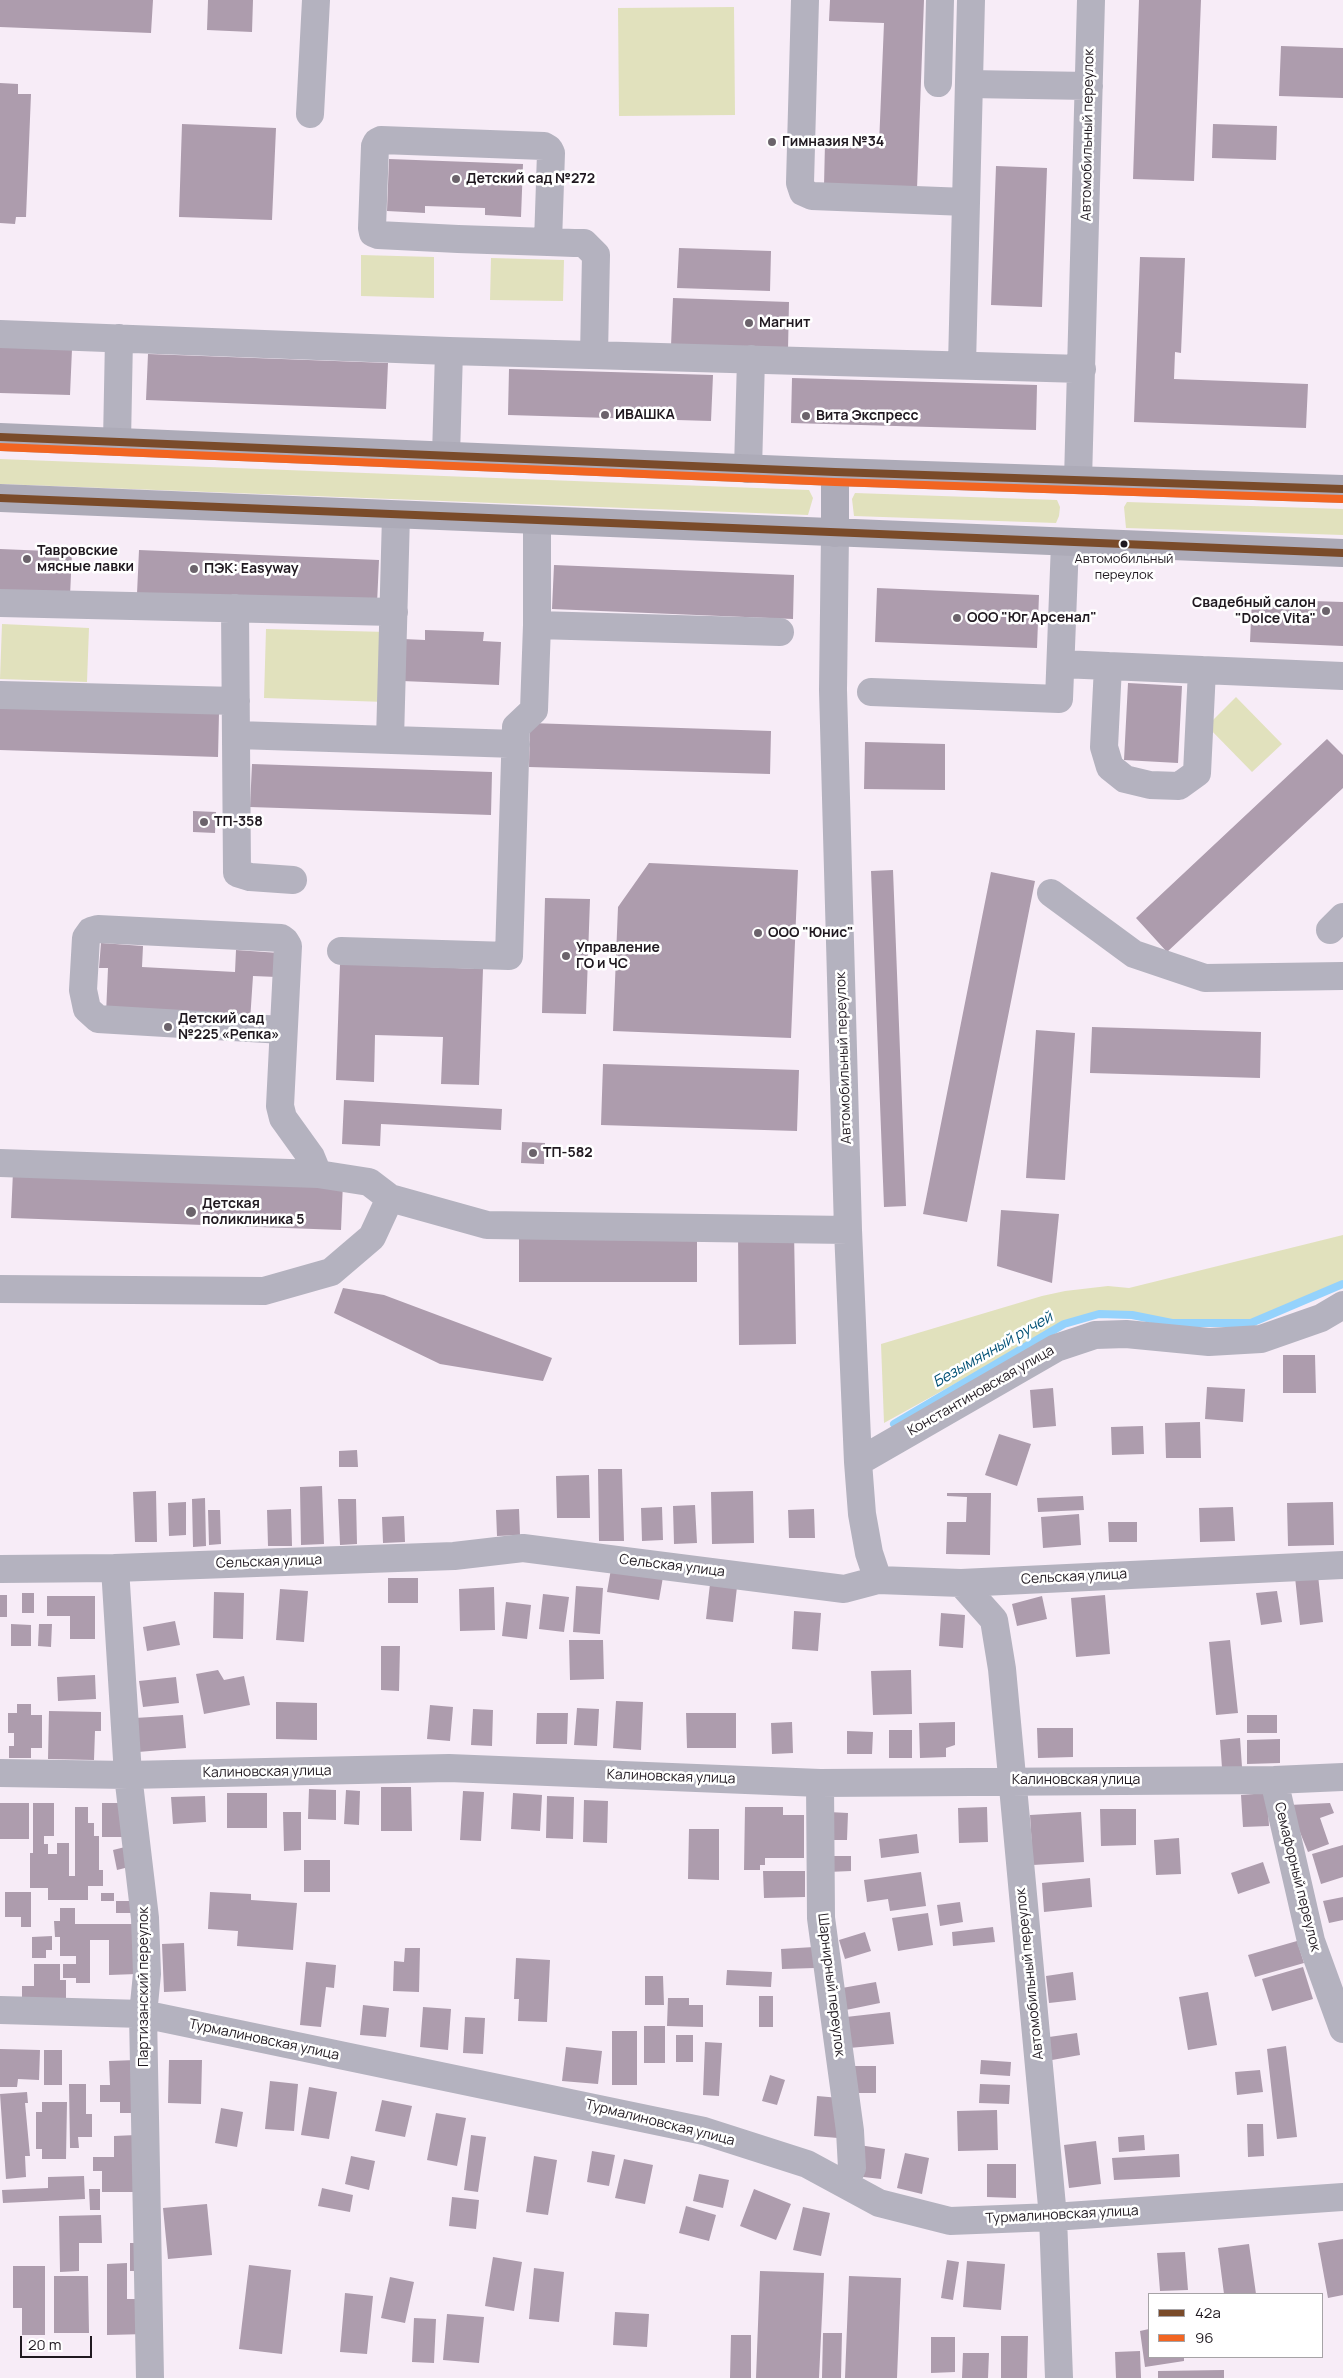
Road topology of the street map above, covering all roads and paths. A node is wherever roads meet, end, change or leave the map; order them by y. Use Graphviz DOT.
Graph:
graph roads {
  1 [pos="316,0"];
  2 [pos="805,0"];
  3 [pos="940,0"];
  4 [pos="971,0"];
  5 [pos="1091,0"];
  6 [pos="938,83"];
  7 [pos="969,84"];
  8 [pos="1089,86"];
  9 [pos="310,114"];
  10 [pos="966,202"];
  11 [pos="548,242"];
  12 [pos="0,334"];
  13 [pos="120,338"];
  14 [pos="449,350"];
  15 [pos="594,355"];
  16 [pos="752,359"];
  17 [pos="962,365"];
  18 [pos="1082,369"];
  19 [pos="0,437"];
  20 [pos="117,442"];
  21 [pos="446,456"];
  22 [pos="748,468"];
  23 [pos="835,472"];
  24 [pos="1078,480"];
  25 [pos="1343,489"];
  26 [pos="0,498"];
  27 [pos="396,515"];
  28 [pos="537,521"];
  29 [pos="835,533"];
  30 [pos="1065,543"];
  31 [pos="1343,553"];
  32 [pos="0,602"];
  33 [pos="235,608"];
  34 [pos="394,612"];
  35 [pos="537,625"];
  36 [pos="780,632"];
  37 [pos="1062,664"];
  38 [pos="1108,666"];
  39 [pos="1202,670"];
  40 [pos="1343,676"];
  41 [pos="872,692"];
  42 [pos="0,695"];
  43 [pos="236,701"];
  44 [pos="237,735"];
  45 [pos="390,740"];
  46 [pos="516,744"];
  47 [pos="293,880"];
  48 [pos="1051,893"];
  49 [pos="341,951"];
  50 [pos="1343,976"];
  51 [pos="284,1030"];
  52 [pos="0,1163"];
  53 [pos="318,1174"];
  54 [pos="390,1198"];
  55 [pos="848,1230"];
  56 [pos="0,1288"];
  57 [pos="1343,1305"];
  58 [pos="858,1462"];
  59 [pos="1343,1565"];
  60 [pos="115,1568"];
  61 [pos="0,1569"];
  62 [pos="878,1580"];
  63 [pos="961,1583"];
  64 [pos="0,1773"];
  65 [pos="128,1775"];
  66 [pos="1343,1777"];
  67 [pos="1011,1780"];
  68 [pos="1274,1780"];
  69 [pos="820,1783"];
  70 [pos="0,2010"];
  71 [pos="143,2014"];
  72 [pos="1343,2029"];
  73 [pos="845,2184"];
  74 [pos="1343,2197"];
  75 [pos="1053,2217"];
  76 [pos="150,2378"];
  77 [pos="1059,2378"];
  1 -- 9 [label="street"];
  2 -- 10 [label="street"];
  3 -- 6 [label="street"];
  4 -- 7 [label="street"];
  5 -- 8 [label="street, Автомобильный переулок"];
  7 -- 8 [label="street"];
  7 -- 10 [label="street"];
  8 -- 18 [label="street, Автомобильный переулок"];
  10 -- 17 [label="street"];
  11 -- 11 [label="street"];
  11 -- 15 [label="street"];
  12 -- 13 [label="street"];
  13 -- 14 [label="street"];
  13 -- 20 [label="street"];
  14 -- 15 [label="street"];
  14 -- 21 [label="street"];
  15 -- 16 [label="street"];
  16 -- 17 [label="street"];
  16 -- 22 [label="street"];
  17 -- 18 [label="street"];
  18 -- 24 [label="street, Автомобильный переулок"];
  19 -- 20 [label="main road"];
  20 -- 21 [label="main road"];
  21 -- 22 [label="main road"];
  22 -- 23 [label="main road"];
  23 -- 24 [label="main road"];
  23 -- 29 [label="main road"];
  24 -- 25 [label="main road"];
  26 -- 27 [label="main road"];
  27 -- 28 [label="main road"];
  27 -- 34 [label="street"];
  28 -- 29 [label="main road"];
  28 -- 35 [label="street"];
  29 -- 30 [label="main road"];
  29 -- 55 [label="street, Автомобильный переулок"];
  30 -- 31 [label="main road"];
  30 -- 37 [label="street"];
  32 -- 33 [label="street"];
  33 -- 34 [label="street"];
  33 -- 43 [label="street"];
  34 -- 45 [label="street"];
  35 -- 36 [label="street"];
  35 -- 46 [label="street"];
  37 -- 38 [label="street"];
  37 -- 41 [label="street"];
  38 -- 39 [label="street"];
  38 -- 39 [label="street"];
  39 -- 40 [label="street"];
  42 -- 43 [label="street"];
  43 -- 44 [label="street"];
  44 -- 45 [label="street"];
  44 -- 47 [label="street"];
  45 -- 46 [label="street"];
  46 -- 49 [label="street"];
  48 -- 50 [label="street"];
  51 -- 51 [label="street"];
  51 -- 53 [label="street"];
  52 -- 53 [label="street"];
  53 -- 54 [label="street"];
  54 -- 55 [label="street"];
  54 -- 56 [label="street"];
  55 -- 58 [label="street, Автомобильный переулок"];
  57 -- 58 [label="street, Константиновская улица"];
  58 -- 62 [label="street, Автомобильный переулок"];
  59 -- 63 [label="street, Сельская улица"];
  60 -- 61 [label="street, Сельская улица"];
  60 -- 62 [label="street, Сельская улица"];
  60 -- 65 [label="street, Партизанский переулок"];
  62 -- 63 [label="street, Сельская улица"];
  63 -- 67 [label="street, Автомобильный переулок"];
  64 -- 65 [label="street, Калиновская улица"];
  65 -- 69 [label="street, Калиновская улица"];
  65 -- 71 [label="street, Партизанский переулок"];
  66 -- 68 [label="street, Калиновская улица"];
  67 -- 68 [label="street, Калиновская улица"];
  67 -- 69 [label="street, Калиновская улица"];
  67 -- 75 [label="street, Автомобильный переулок"];
  68 -- 72 [label="street, Семафорный переулок"];
  69 -- 73 [label="street, Шарнирный переулок"];
  70 -- 71 [label="street, Турмалиновская улица"];
  71 -- 73 [label="street, Турмалиновская улица"];
  71 -- 76 [label="street, Партизанский переулок"];
  73 -- 75 [label="street, Турмалиновская улица"];
  74 -- 75 [label="street, Турмалиновская улица"];
  75 -- 77 [label="street, Автомобильный переулок"];
}
